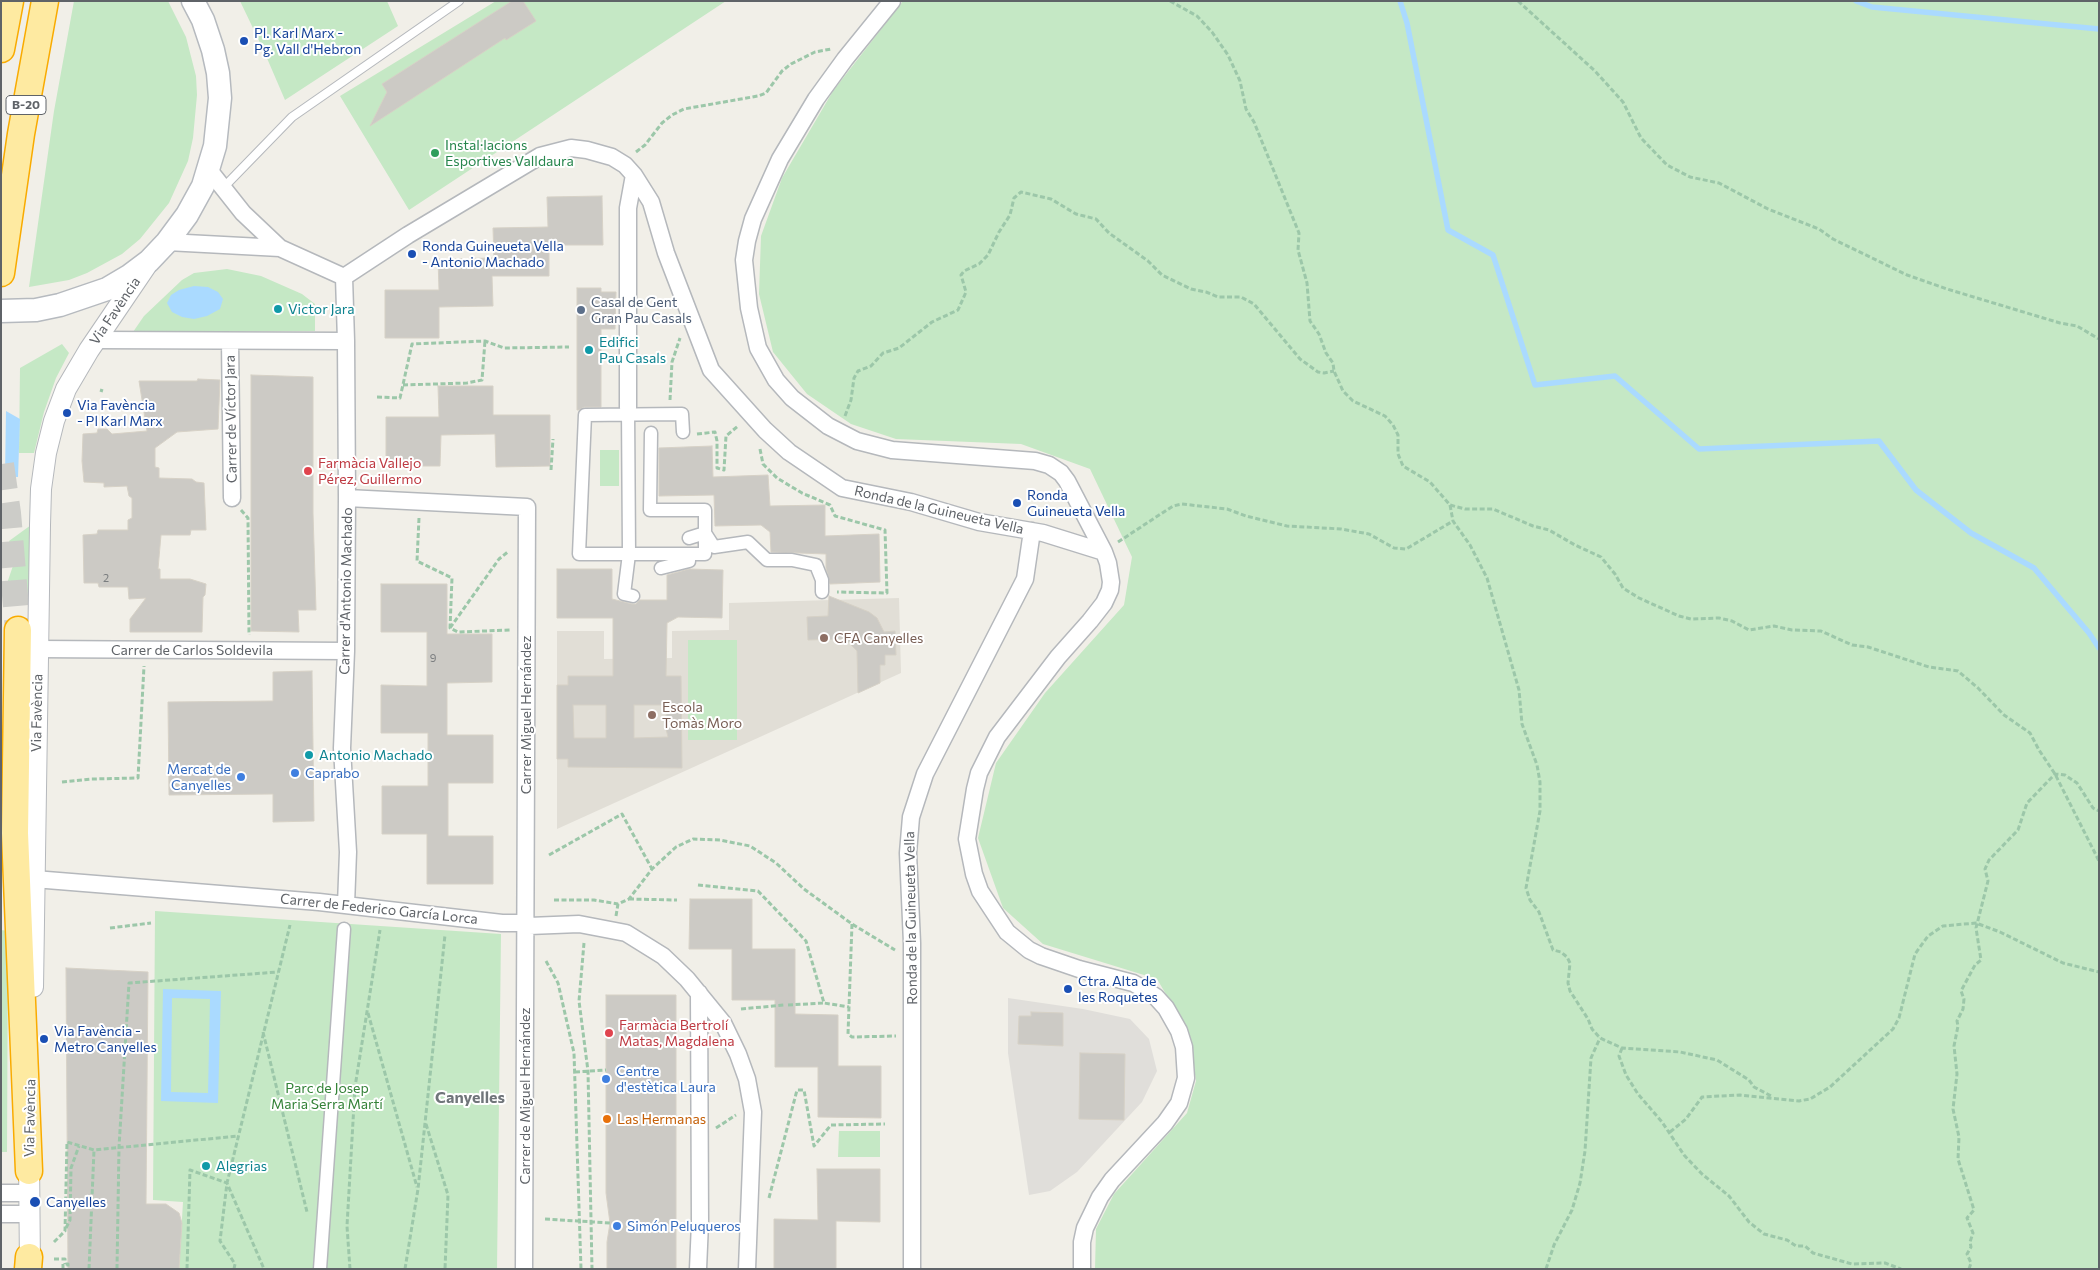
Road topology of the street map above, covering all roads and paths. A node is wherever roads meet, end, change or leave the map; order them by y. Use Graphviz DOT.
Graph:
graph roads {
  1 [pos="10,1"];
  2 [pos="45,1"];
  3 [pos="193,1"];
  4 [pos="460,1"];
  5 [pos="892,1"];
  6 [pos="1170,1"];
  7 [pos="1518,1"];
  8 [pos="837,42"];
  9 [pos="831,48"];
  10 [pos="1,49"];
  11 [pos="826,56"];
  12 [pos="634,153"];
  13 [pos="209,170"];
  14 [pos="634,175"];
  15 [pos="223,188"];
  16 [pos="167,242"];
  17 [pos="280,248"];
  18 [pos="150,261"];
  19 [pos="1,272"];
  20 [pos="344,277"];
  21 [pos="1,311"];
  22 [pos="680,336"];
  23 [pos="2099,339"];
  24 [pos="95,340"];
  25 [pos="230,341"];
  26 [pos="346,341"];
  27 [pos="485,341"];
  28 [pos="569,348"];
  29 [pos="1334,370"];
  30 [pos="403,384"];
  31 [pos="377,397"];
  32 [pos="628,411"];
  33 [pos="669,414"];
  34 [pos="743,422"];
  35 [pos="828,426"];
  36 [pos="683,432"];
  37 [pos="651,433"];
  38 [pos="696,434"];
  39 [pos="553,439"];
  40 [pos="760,447"];
  41 [pos="551,470"];
  42 [pos="232,498"];
  43 [pos="347,498"];
  44 [pos="1450,505"];
  45 [pos="419,514"];
  46 [pos="1453,520"];
  47 [pos="1032,531"];
  48 [pos="705,533"];
  49 [pos="689,538"];
  50 [pos="509,551"];
  51 [pos="1104,552"];
  52 [pos="629,554"];
  53 [pos="689,554"];
  54 [pos="661,568"];
  55 [pos="822,592"];
  56 [pos="632,596"];
  57 [pos="450,628"];
  58 [pos="514,629"];
  59 [pos="18,630"];
  60 [pos="249,638"];
  61 [pos="38,649"];
  62 [pos="346,651"];
  63 [pos="144,665"];
  64 [pos="2055,774"];
  65 [pos="62,782"];
  66 [pos="2099,811"];
  67 [pos="549,856"];
  68 [pos="2099,861"];
  69 [pos="652,870"];
  70 [pos="34,879"];
  71 [pos="698,885"];
  72 [pos="629,899"];
  73 [pos="554,900"];
  74 [pos="677,900"];
  75 [pos="346,905"];
  76 [pos="151,923"];
  77 [pos="526,923"];
  78 [pos="1976,923"];
  79 [pos="852,924"];
  80 [pos="290,925"];
  81 [pos="110,928"];
  82 [pos="344,929"];
  83 [pos="380,930"];
  84 [pos="445,935"];
  85 [pos="585,938"];
  86 [pos="898,952"];
  87 [pos="546,961"];
  88 [pos="278,972"];
  89 [pos="2099,972"];
  90 [pos="699,993"];
  91 [pos="824,1003"];
  92 [pos="849,1007"];
  93 [pos="741,1009"];
  94 [pos="367,1010"];
  95 [pos="263,1031"];
  96 [pos="891,1036"];
  97 [pos="1600,1038"];
  98 [pos="1622,1048"];
  99 [pos="606,1070"];
  100 [pos="588,1071"];
  101 [pos="575,1072"];
  102 [pos="1773,1097"];
  103 [pos="740,1113"];
  104 [pos="425,1121"];
  105 [pos="885,1124"];
  106 [pos="715,1129"];
  107 [pos="1670,1132"];
  108 [pos="238,1136"];
  109 [pos="79,1146"];
  110 [pos="119,1147"];
  111 [pos="94,1150"];
  112 [pos="29,1182"];
  113 [pos="227,1183"];
  114 [pos="418,1189"];
  115 [pos="1,1193"];
  116 [pos="768,1204"];
  117 [pos="1,1214"];
  118 [pos="28,1214"];
  119 [pos="309,1219"];
  120 [pos="545,1219"];
  121 [pos="580,1221"];
  122 [pos="591,1222"];
  123 [pos="610,1223"];
  124 [pos="65,1231"];
  125 [pos="54,1242"];
  126 [pos="35,1263"];
  127 [pos="65,1264"];
  128 [pos="63,1269"];
  129 [pos="68,1269"];
  130 [pos="89,1269"];
  131 [pos="117,1269"];
  132 [pos="187,1269"];
  133 [pos="234,1269"];
  134 [pos="264,1269"];
  135 [pos="320,1269"];
  136 [pos="350,1269"];
  137 [pos="405,1269"];
  138 [pos="445,1269"];
  139 [pos="524,1269"];
  140 [pos="581,1269"];
  141 [pos="592,1269"];
  142 [pos="698,1269"];
  143 [pos="747,1269"];
  144 [pos="912,1269"];
  145 [pos="1082,1269"];
  146 [pos="1546,1269"];
  147 [pos="1901,1269"];
  148 [pos="1969,1269"];
  1 -- 10 [label="highway"];
  2 -- 19 [label="highway, B-20"];
  3 -- 13 [label="main road"];
  4 -- 15 [label="lane"];
  5 -- 35 [label="street"];
  6 -- 29 [label="path"];
  7 -- 23 [label="path"];
  8 -- 9 [label="path"];
  9 -- 11 [label="path"];
  9 -- 12 [label="path"];
  13 -- 15 [label="street"];
  13 -- 16 [label="main road"];
  14 -- 20 [label="street, Ronda de la Guineueta Vella"];
  14 -- 32 [label="street"];
  14 -- 47 [label="street, Ronda de la Guineueta Vella"];
  15 -- 17 [label="street"];
  16 -- 17 [label="street"];
  16 -- 18 [label="main road"];
  17 -- 20 [label="street"];
  18 -- 21 [label="main road"];
  18 -- 24 [label="street, Via Favència"];
  20 -- 26 [label="street, Carrer d'Antonio Machado"];
  22 -- 33 [label="path"];
  24 -- 25 [label="street, Carrer de Víctor Jara"];
  24 -- 61 [label="street, Via Favència"];
  25 -- 26 [label="street, Carrer de Víctor Jara"];
  25 -- 42 [label="street, Carrer de Víctor Jara"];
  26 -- 43 [label="street, Carrer d'Antonio Machado"];
  27 -- 28 [label="path"];
  27 -- 30 [label="path"];
  27 -- 30 [label="path"];
  29 -- 35 [label="path"];
  29 -- 44 [label="path"];
  30 -- 31 [label="path"];
  32 -- 33 [label="street"];
  32 -- 52 [label="street"];
  32 -- 52 [label="street"];
  33 -- 36 [label="street"];
  34 -- 38 [label="path"];
  35 -- 51 [label="street"];
  37 -- 48 [label="street"];
  39 -- 41 [label="path"];
  40 -- 55 [label="path"];
  42 -- 60 [label="path"];
  43 -- 62 [label="street, Carrer d'Antonio Machado"];
  43 -- 77 [label="street, Carrer Miguel Hernández"];
  44 -- 46 [label="path"];
  44 -- 64 [label="path"];
  45 -- 57 [label="path"];
  46 -- 51 [label="path"];
  46 -- 97 [label="path"];
  47 -- 51 [label="street"];
  47 -- 144 [label="street, Ronda de la Guineueta Vella"];
  48 -- 49 [label="street"];
  48 -- 53 [label="street"];
  48 -- 55 [label="street"];
  50 -- 57 [label="path"];
  51 -- 145 [label="street"];
  52 -- 53 [label="street"];
  52 -- 56 [label="street"];
  53 -- 54 [label="street"];
  57 -- 58 [label="path"];
  59 -- 112 [label="highway"];
  61 -- 62 [label="street, Carrer de Carlos Soldevila"];
  61 -- 70 [label="street, Via Favència"];
  62 -- 75 [label="street, Carrer d'Antonio Machado"];
  63 -- 65 [label="path"];
  64 -- 66 [label="path"];
  64 -- 68 [label="path"];
  64 -- 78 [label="path"];
  67 -- 69 [label="path"];
  69 -- 72 [label="path"];
  69 -- 79 [label="path"];
  70 -- 75 [label="street, Carrer de Federico García Lorca"];
  70 -- 112 [label="street, Via Favència"];
  71 -- 91 [label="path"];
  72 -- 73 [label="path"];
  72 -- 74 [label="path"];
  75 -- 77 [label="street, Carrer de Federico García Lorca"];
  76 -- 81 [label="path"];
  77 -- 90 [label="street, Carrer de Federico García Lorca"];
  77 -- 139 [label="street, Carrer de Miguel Hernández"];
  78 -- 89 [label="path"];
  78 -- 102 [label="path"];
  78 -- 148 [label="path"];
  79 -- 86 [label="path"];
  79 -- 92 [label="path"];
  80 -- 88 [label="path"];
  82 -- 135 [label="street"];
  83 -- 94 [label="path"];
  84 -- 104 [label="path"];
  85 -- 100 [label="path"];
  87 -- 101 [label="path"];
  88 -- 95 [label="path"];
  88 -- 110 [label="path"];
  90 -- 142 [label="street"];
  90 -- 143 [label="street, Carrer de Federico García Lorca"];
  91 -- 92 [label="path"];
  91 -- 93 [label="path"];
  92 -- 96 [label="path"];
  94 -- 114 [label="path"];
  94 -- 136 [label="path"];
  95 -- 108 [label="path"];
  95 -- 119 [label="path"];
  97 -- 98 [label="path"];
  97 -- 146 [label="path"];
  98 -- 102 [label="path"];
  98 -- 107 [label="path"];
  99 -- 100 [label="path"];
  100 -- 101 [label="path"];
  100 -- 122 [label="path"];
  101 -- 121 [label="path"];
  102 -- 107 [label="path"];
  103 -- 106 [label="path"];
  104 -- 114 [label="path"];
  104 -- 138 [label="path"];
  105 -- 116 [label="path"];
  107 -- 147 [label="path"];
  108 -- 110 [label="path"];
  108 -- 113 [label="path"];
  109 -- 111 [label="path"];
  109 -- 124 [label="path"];
  109 -- 124 [label="path"];
  110 -- 111 [label="path"];
  110 -- 131 [label="path"];
  111 -- 130 [label="path"];
  112 -- 115 [label="street"];
  112 -- 118 [label="street, Via Favència"];
  113 -- 132 [label="path"];
  113 -- 133 [label="path"];
  113 -- 134 [label="path"];
  114 -- 137 [label="path"];
  117 -- 118 [label="street"];
  118 -- 126 [label="street, Via Favència"];
  120 -- 121 [label="path"];
  121 -- 122 [label="path"];
  121 -- 140 [label="path"];
  122 -- 123 [label="path"];
  122 -- 141 [label="path"];
  124 -- 125 [label="path"];
  126 -- 127 [label="path"];
  127 -- 128 [label="path"];
  127 -- 129 [label="path"];
}
